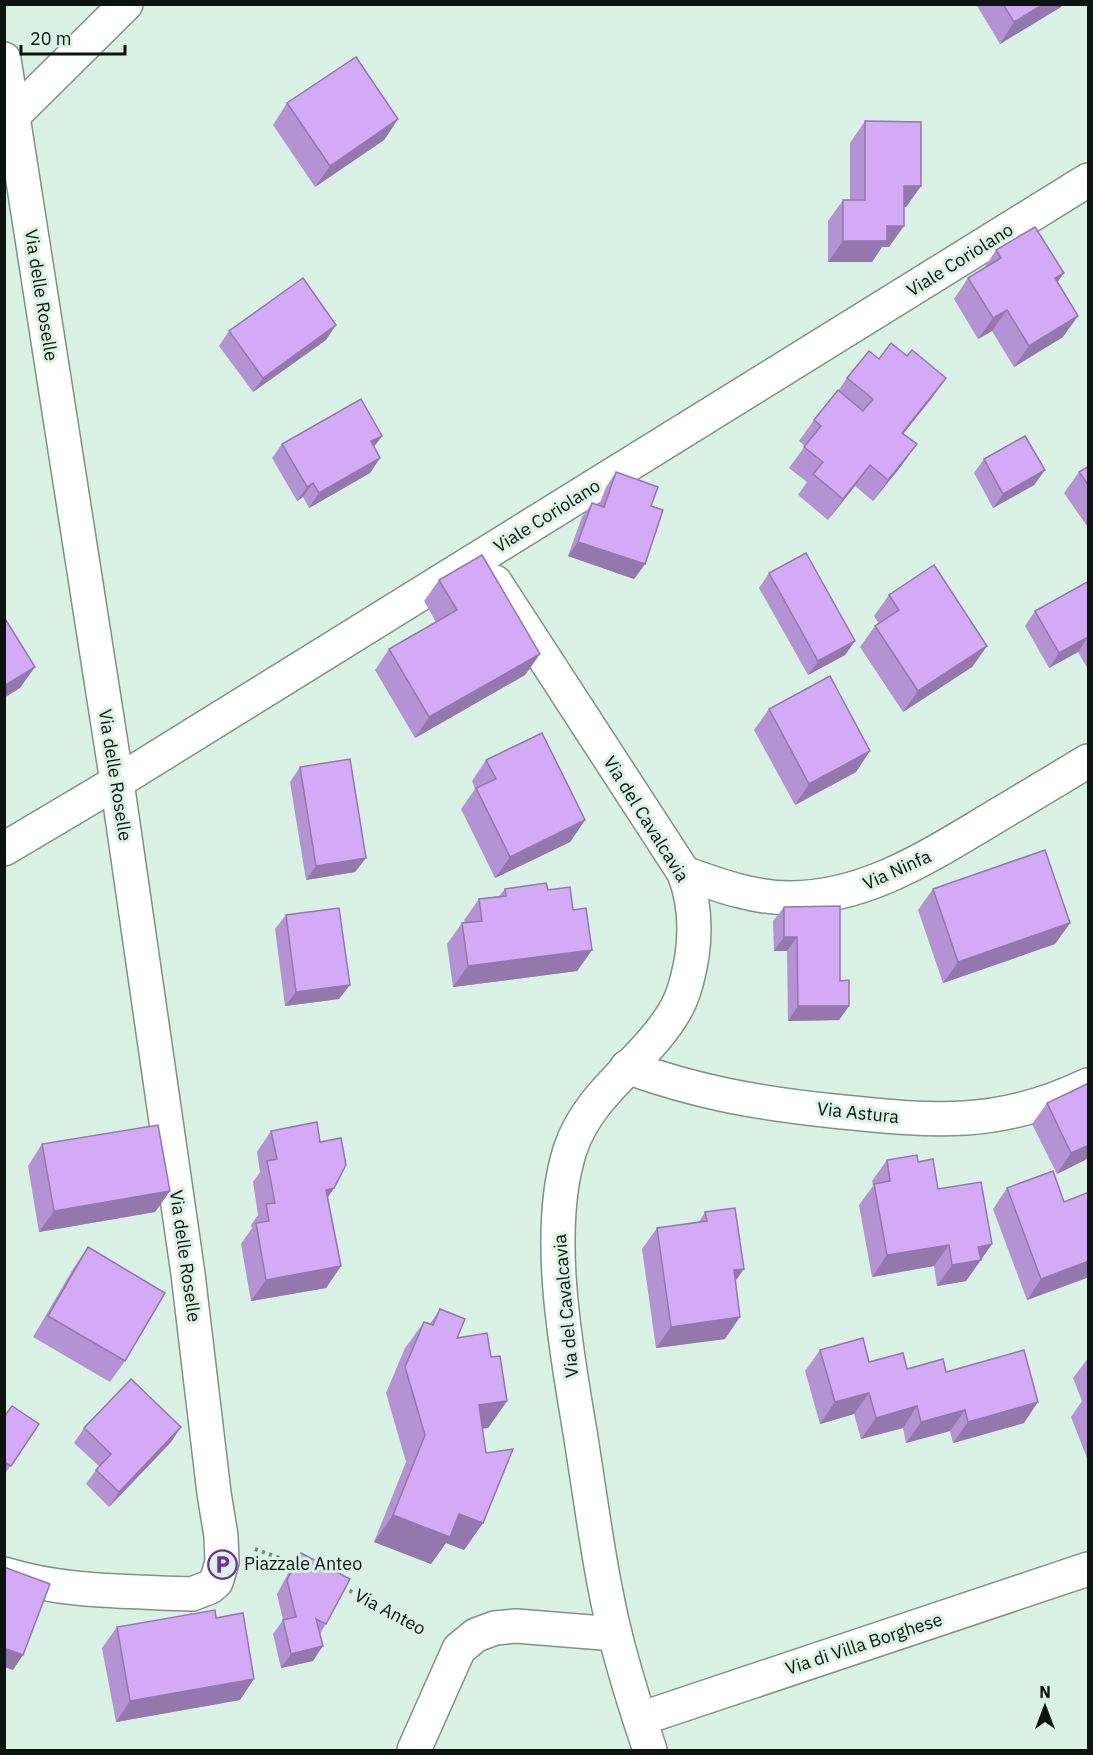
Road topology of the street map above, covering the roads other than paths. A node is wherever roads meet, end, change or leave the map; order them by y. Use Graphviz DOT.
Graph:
graph roads {
  1 [pos="126,4"];
  2 [pos="4,59"];
  3 [pos="9,119"];
  4 [pos="1089,180"];
  5 [pos="480,558"];
  6 [pos="1089,761"];
  7 [pos="117,782"];
  8 [pos="4,849"];
  9 [pos="684,873"];
  10 [pos="627,1067"];
  11 [pos="1089,1085"];
  12 [pos="1089,1569"];
  13 [pos="4,1574"];
  14 [pos="615,1634"];
  15 [pos="640,1719"];
  16 [pos="414,1750"];
  17 [pos="650,1750"];
  1 -- 3 [label="street"];
  2 -- 3 [label="street, Via delle Roselle"];
  3 -- 7 [label="street, Via delle Roselle"];
  4 -- 5 [label="street, Viale Coriolano"];
  5 -- 7 [label="street, Viale Coriolano"];
  5 -- 9 [label="street, Via del Cavalcavia"];
  6 -- 9 [label="street, Via Ninfa"];
  7 -- 8 [label="street, Viale Coriolano"];
  7 -- 13 [label="street, Via delle Roselle"];
  9 -- 10 [label="street, Via del Cavalcavia"];
  10 -- 11 [label="street, Via Astura"];
  10 -- 14 [label="street, Via del Cavalcavia"];
  12 -- 15 [label="street, Via di Villa Borghese"];
  14 -- 15 [label="street, Via del Cavalcavia"];
  14 -- 16 [label="street"];
  15 -- 17 [label="street, Via del Cavalcavia"];
}
